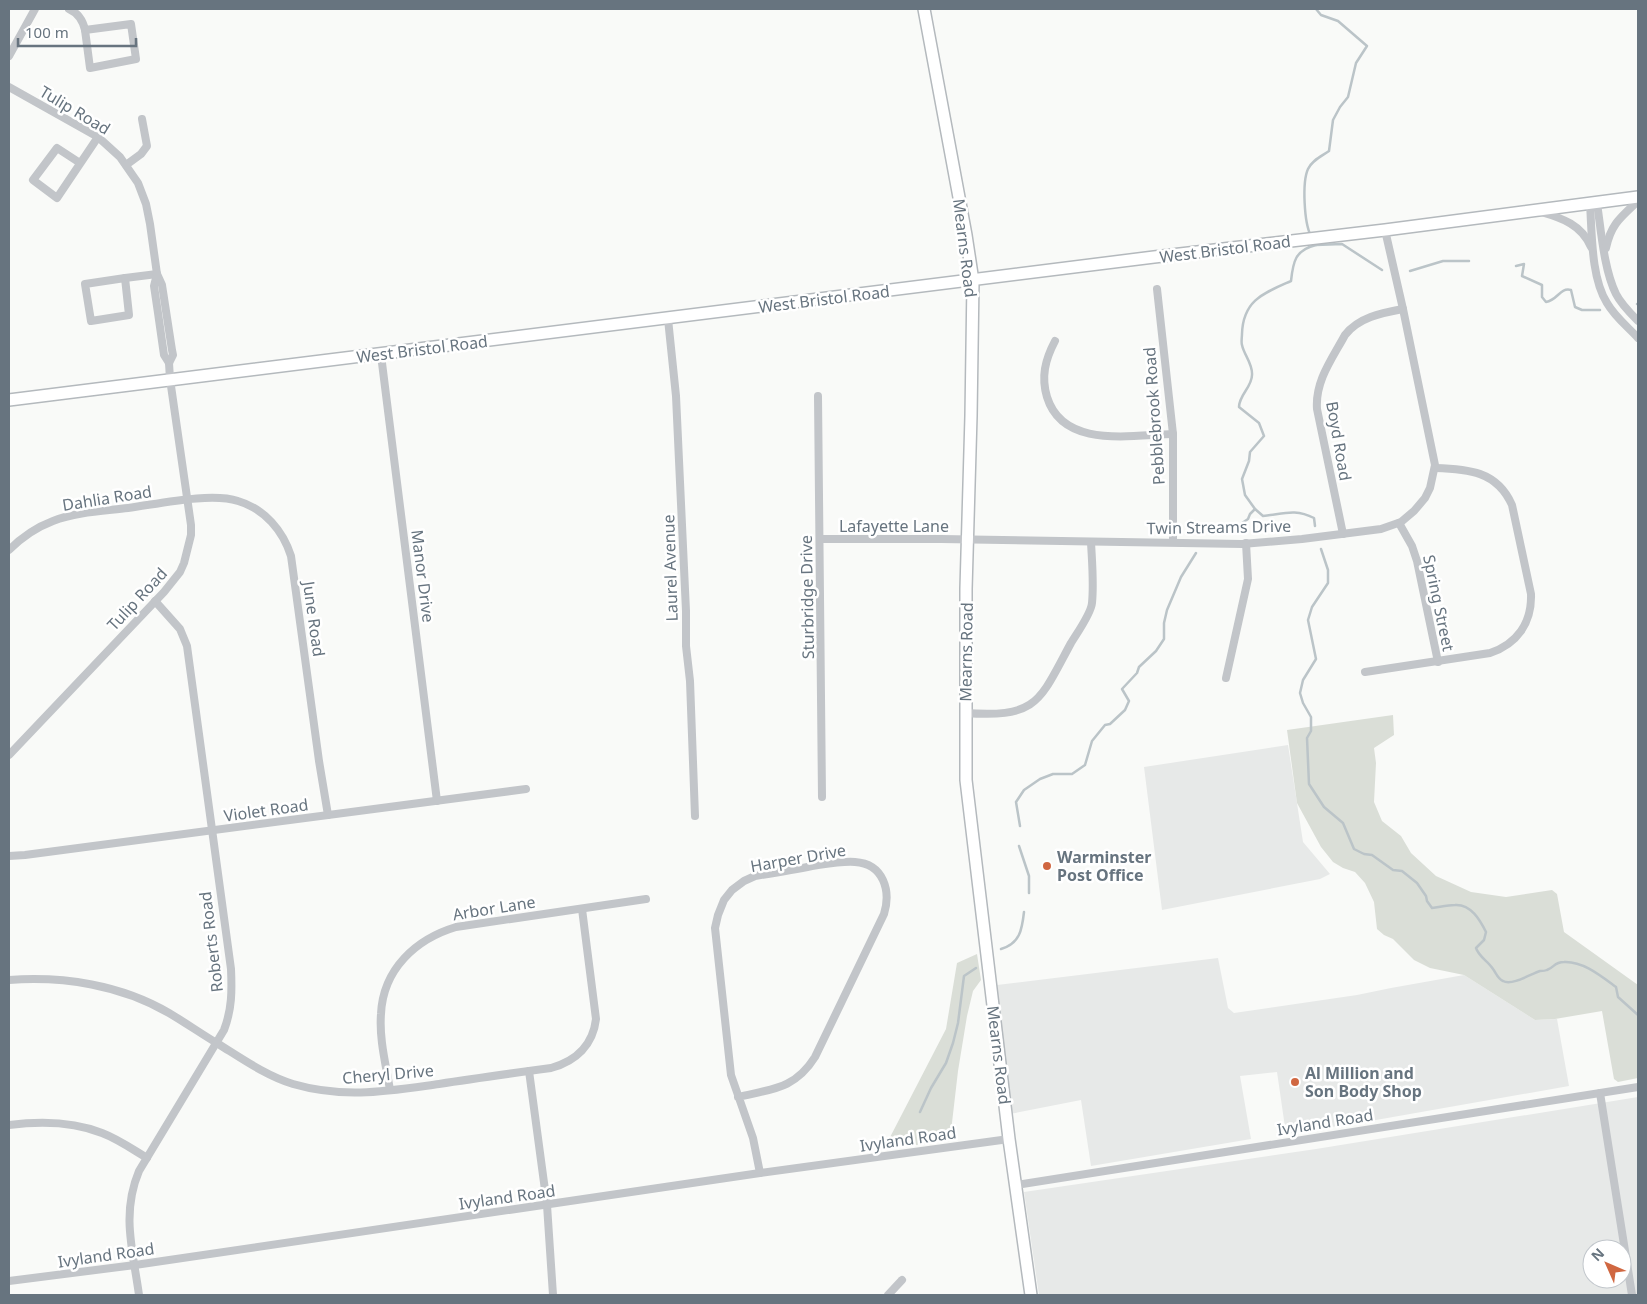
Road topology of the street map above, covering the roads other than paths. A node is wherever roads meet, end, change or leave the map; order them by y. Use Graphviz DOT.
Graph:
graph roads {
  1 [pos="35,9"];
  2 [pos="69,9"];
  3 [pos="924,9"];
  4 [pos="85,30"];
  5 [pos="9,56"];
  6 [pos="9,87"];
  7 [pos="142,119"];
  8 [pos="98,137"];
  9 [pos="80,163"];
  10 [pos="126,164"];
  11 [pos="1638,199"];
  12 [pos="1594,203"];
  13 [pos="1537,210"];
  14 [pos="1385,230"];
  15 [pos="1593,252"];
  16 [pos="1605,255"];
  17 [pos="157,274"];
  18 [pos="125,278"];
  19 [pos="973,281"];
  20 [pos="1157,289"];
  21 [pos="1404,309"];
  22 [pos="668,319"];
  23 [pos="1638,321"];
  24 [pos="1638,338"];
  25 [pos="1055,341"];
  26 [pos="380,355"];
  27 [pos="170,380"];
  28 [pos="818,396"];
  29 [pos="9,400"];
  30 [pos="1173,434"];
  31 [pos="1434,468"];
  32 [pos="188,500"];
  33 [pos="1399,523"];
  34 [pos="1343,534"];
  35 [pos="820,539"];
  36 [pos="967,541"];
  37 [pos="1091,542"];
  38 [pos="1173,542"];
  39 [pos="1246,543"];
  40 [pos="9,550"];
  41 [pos="155,602"];
  42 [pos="1438,662"];
  43 [pos="1365,672"];
  44 [pos="1226,678"];
  45 [pos="965,713"];
  46 [pos="9,755"];
  47 [pos="526,789"];
  48 [pos="822,797"];
  49 [pos="437,801"];
  50 [pos="328,815"];
  51 [pos="695,816"];
  52 [pos="212,830"];
  53 [pos="9,856"];
  54 [pos="646,899"];
  55 [pos="582,909"];
  56 [pos="9,980"];
  57 [pos="216,1043"];
  58 [pos="529,1071"];
  59 [pos="1638,1087"];
  60 [pos="390,1090"];
  61 [pos="1600,1093"];
  62 [pos="738,1097"];
  63 [pos="9,1125"];
  64 [pos="1009,1139"];
  65 [pos="147,1158"];
  66 [pos="760,1173"];
  67 [pos="1016,1185"];
  68 [pos="547,1205"];
  69 [pos="135,1265"];
  70 [pos="902,1280"];
  71 [pos="9,1282"];
  72 [pos="139,1295"];
  73 [pos="553,1295"];
  74 [pos="888,1295"];
  75 [pos="1031,1295"];
  76 [pos="1632,1295"];
  1 -- 5 [label="street"];
  2 -- 4 [label="street"];
  3 -- 19 [label="main road, Mearns Road"];
  4 -- 4 [label="street"];
  6 -- 8 [label="street, Tulip Road"];
  7 -- 10 [label="street"];
  8 -- 9 [label="street"];
  8 -- 10 [label="street, Tulip Road"];
  9 -- 9 [label="street"];
  10 -- 17 [label="street, Tulip Road"];
  11 -- 12 [label="main road, West Bristol Road"];
  11 -- 16 [label="street"];
  12 -- 13 [label="main road, West Bristol Road"];
  12 -- 15 [label="street"];
  12 -- 16 [label="street"];
  13 -- 14 [label="main road, West Bristol Road"];
  13 -- 15 [label="street"];
  14 -- 19 [label="main road, West Bristol Road"];
  14 -- 21 [label="street, Twin Streams Drive"];
  15 -- 24 [label="street"];
  16 -- 23 [label="street"];
  17 -- 18 [label="street"];
  17 -- 27 [label="street, Tulip Road"];
  18 -- 18 [label="street"];
  19 -- 22 [label="main road, West Bristol Road"];
  19 -- 36 [label="main road, Mearns Road"];
  20 -- 30 [label="street, Pebblebrook Road"];
  21 -- 31 [label="street, Twin Streams Drive"];
  21 -- 34 [label="street, Boyd Road"];
  22 -- 26 [label="main road, West Bristol Road"];
  22 -- 51 [label="street, Laurel Avenue"];
  25 -- 30 [label="street"];
  26 -- 27 [label="main road, West Bristol Road"];
  26 -- 49 [label="street, Manor Drive"];
  27 -- 29 [label="main road, West Bristol Road"];
  27 -- 32 [label="street, Tulip Road"];
  28 -- 35 [label="street, Sturbridge Drive"];
  30 -- 38 [label="street, Pebblebrook Road"];
  31 -- 33 [label="street, Twin Streams Drive"];
  31 -- 42 [label="street"];
  32 -- 40 [label="street, Dahlia Road"];
  32 -- 41 [label="street, Tulip Road"];
  32 -- 50 [label="street, June Road"];
  33 -- 34 [label="street, Twin Streams Drive"];
  33 -- 42 [label="street, Spring Street"];
  34 -- 39 [label="street, Twin Streams Drive"];
  35 -- 36 [label="street, Lafayette Lane"];
  35 -- 48 [label="street, Sturbridge Drive"];
  36 -- 37 [label="street, Twin Streams Drive"];
  36 -- 45 [label="main road, Mearns Road"];
  37 -- 38 [label="street, Twin Streams Drive"];
  37 -- 45 [label="street"];
  38 -- 39 [label="street, Twin Streams Drive"];
  39 -- 44 [label="street"];
  41 -- 46 [label="street, Tulip Road"];
  41 -- 52 [label="street, Roberts Road"];
  42 -- 43 [label="street"];
  45 -- 64 [label="main road, Mearns Road"];
  47 -- 49 [label="street, Violet Road"];
  49 -- 50 [label="street, Violet Road"];
  50 -- 52 [label="street, Violet Road"];
  52 -- 53 [label="street, Violet Road"];
  52 -- 57 [label="street, Roberts Road"];
  54 -- 55 [label="street, Arbor Lane"];
  55 -- 58 [label="street, Cheryl Drive"];
  55 -- 60 [label="street, Arbor Lane"];
  56 -- 57 [label="street, Cheryl Drive"];
  57 -- 60 [label="street, Cheryl Drive"];
  57 -- 65 [label="street, Roberts Road"];
  58 -- 60 [label="street, Cheryl Drive"];
  58 -- 68 [label="street"];
  59 -- 61 [label="street, Ivyland Road"];
  61 -- 67 [label="street, Ivyland Road"];
  61 -- 76 [label="street"];
  62 -- 62 [label="street, Harper Drive"];
  62 -- 66 [label="street, Harper Drive"];
  63 -- 65 [label="street"];
  64 -- 66 [label="street, Ivyland Road"];
  64 -- 67 [label="main road, Mearns Road"];
  65 -- 69 [label="street, Roberts Road"];
  66 -- 68 [label="street, Ivyland Road"];
  67 -- 75 [label="main road, Mearns Road"];
  68 -- 69 [label="street, Ivyland Road"];
  68 -- 73 [label="street"];
  69 -- 71 [label="street, Ivyland Road"];
  69 -- 72 [label="street, Roberts Road"];
  70 -- 74 [label="street"];
}
